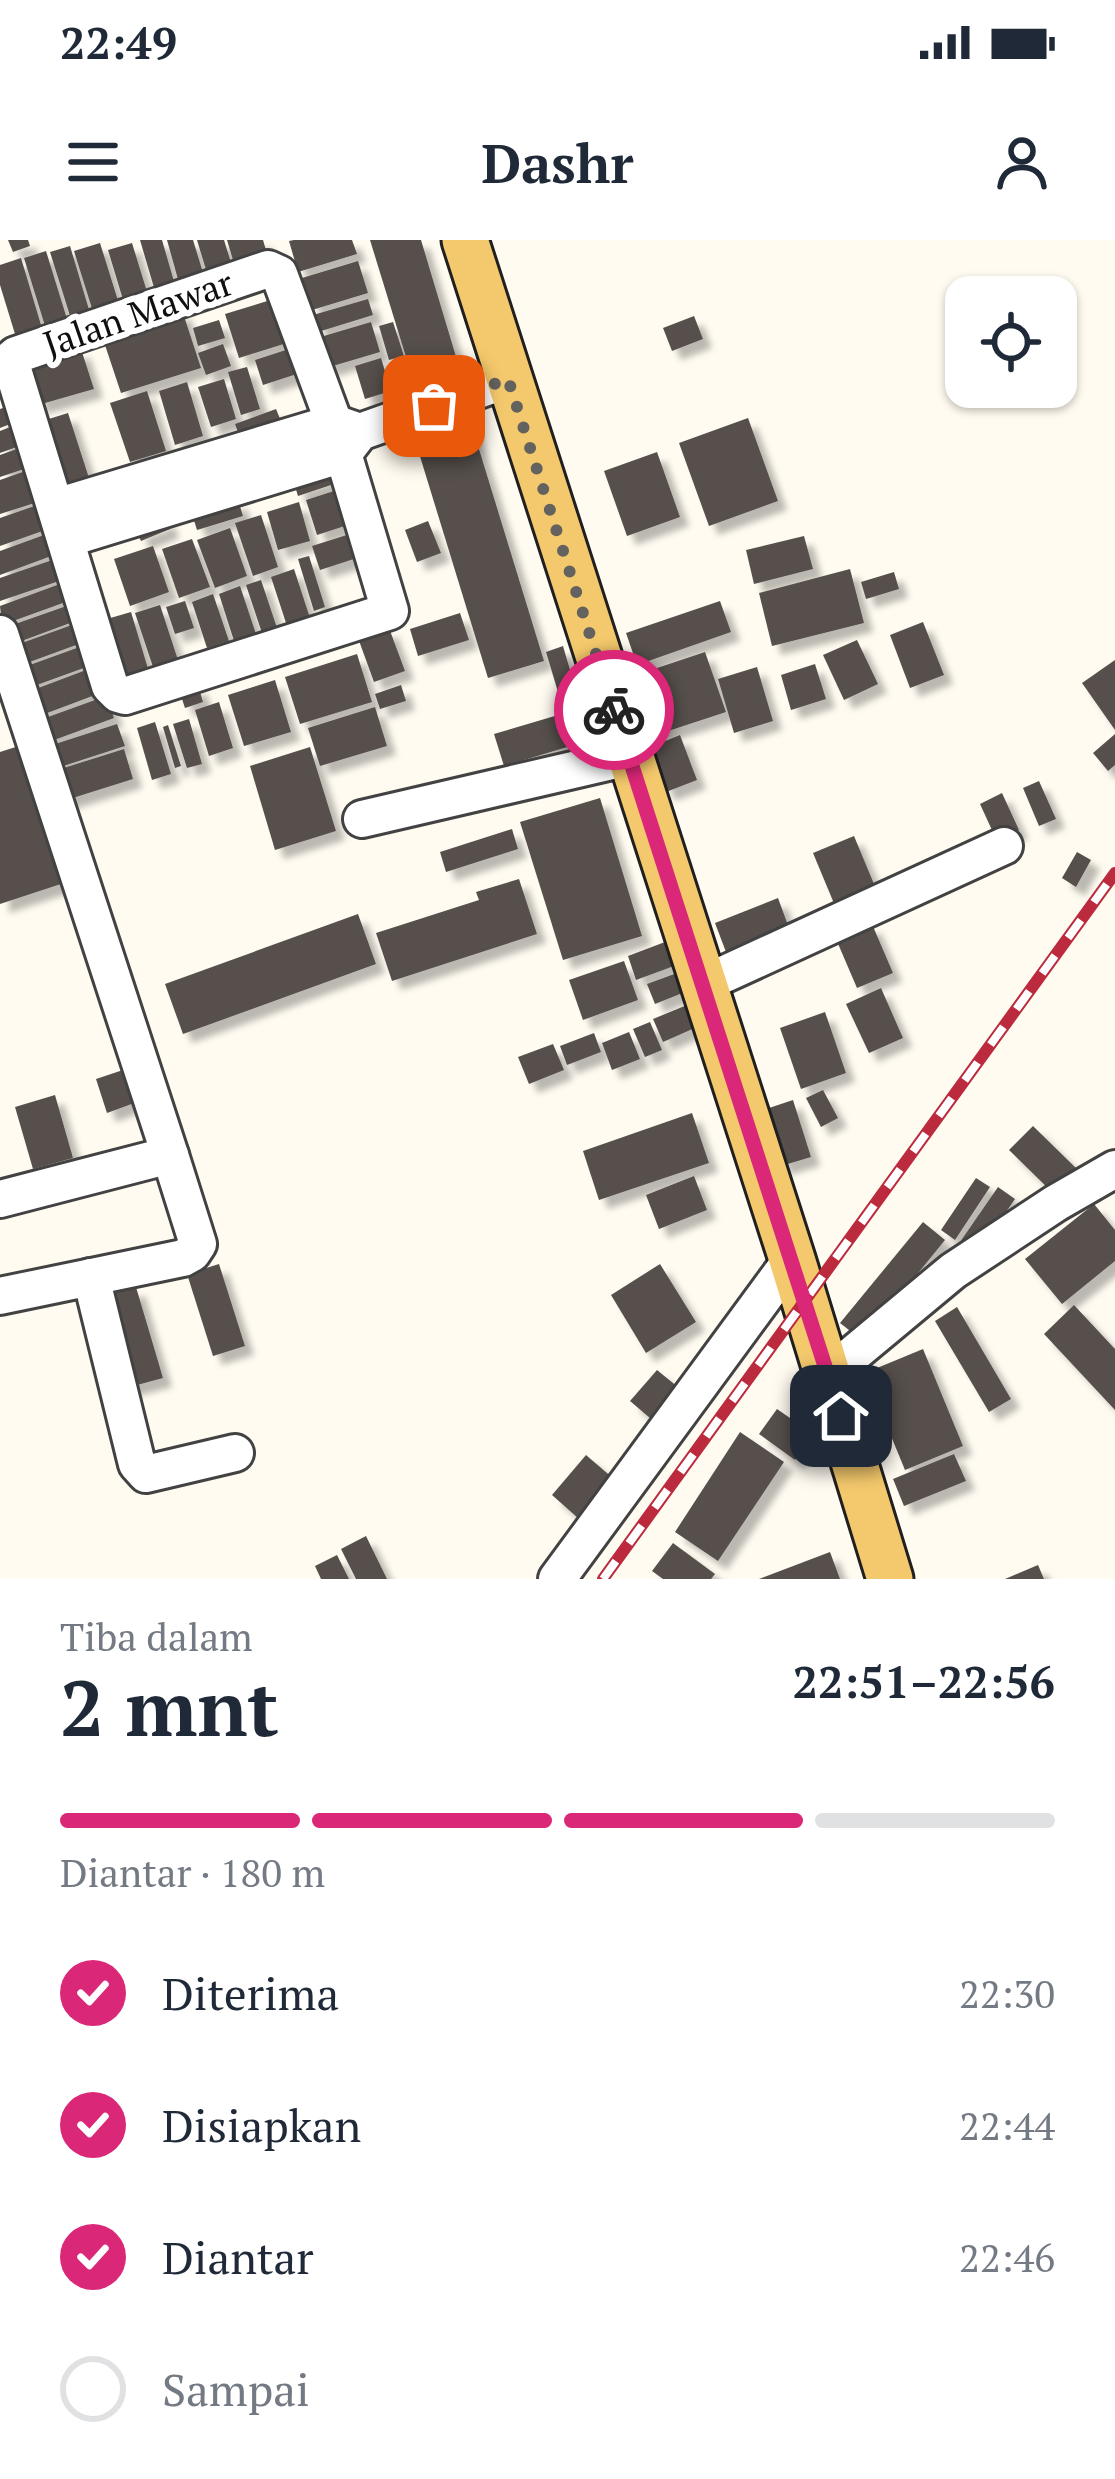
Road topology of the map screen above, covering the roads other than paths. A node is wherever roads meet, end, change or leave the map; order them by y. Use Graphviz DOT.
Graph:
graph roads {
  1 [pos="465,240"];
  2 [pos="508,379"];
  3 [pos="346,437"];
  4 [pos="61,523"];
  5 [pos="0,634"];
  6 [pos="629,757"];
  7 [pos="362,819"];
  8 [pos="1004,847"];
  9 [pos="703,985"];
  10 [pos="170,1155"];
  11 [pos="1115,1169"];
  12 [pos="0,1199"];
  13 [pos="792,1259"];
  14 [pos="91,1277"];
  15 [pos="0,1297"];
  16 [pos="828,1375"];
  17 [pos="235,1453"];
  18 [pos="556,1579"];
  19 [pos="890,1579"];
  1 -- 2 [label="main road"];
  2 -- 3 [label="street"];
  2 -- 6 [label="main road"];
  3 -- 4 [label="street"];
  3 -- 4 [label="street, Jalan Mawar"];
  3 -- 4 [label="street"];
  5 -- 10 [label="street"];
  6 -- 7 [label="street"];
  6 -- 9 [label="main road"];
  8 -- 9 [label="street"];
  9 -- 13 [label="main road"];
  10 -- 12 [label="street"];
  10 -- 14 [label="street"];
  11 -- 16 [label="street"];
  13 -- 16 [label="main road"];
  13 -- 18 [label="street"];
  14 -- 15 [label="street"];
  14 -- 17 [label="street"];
  16 -- 19 [label="main road"];
}
